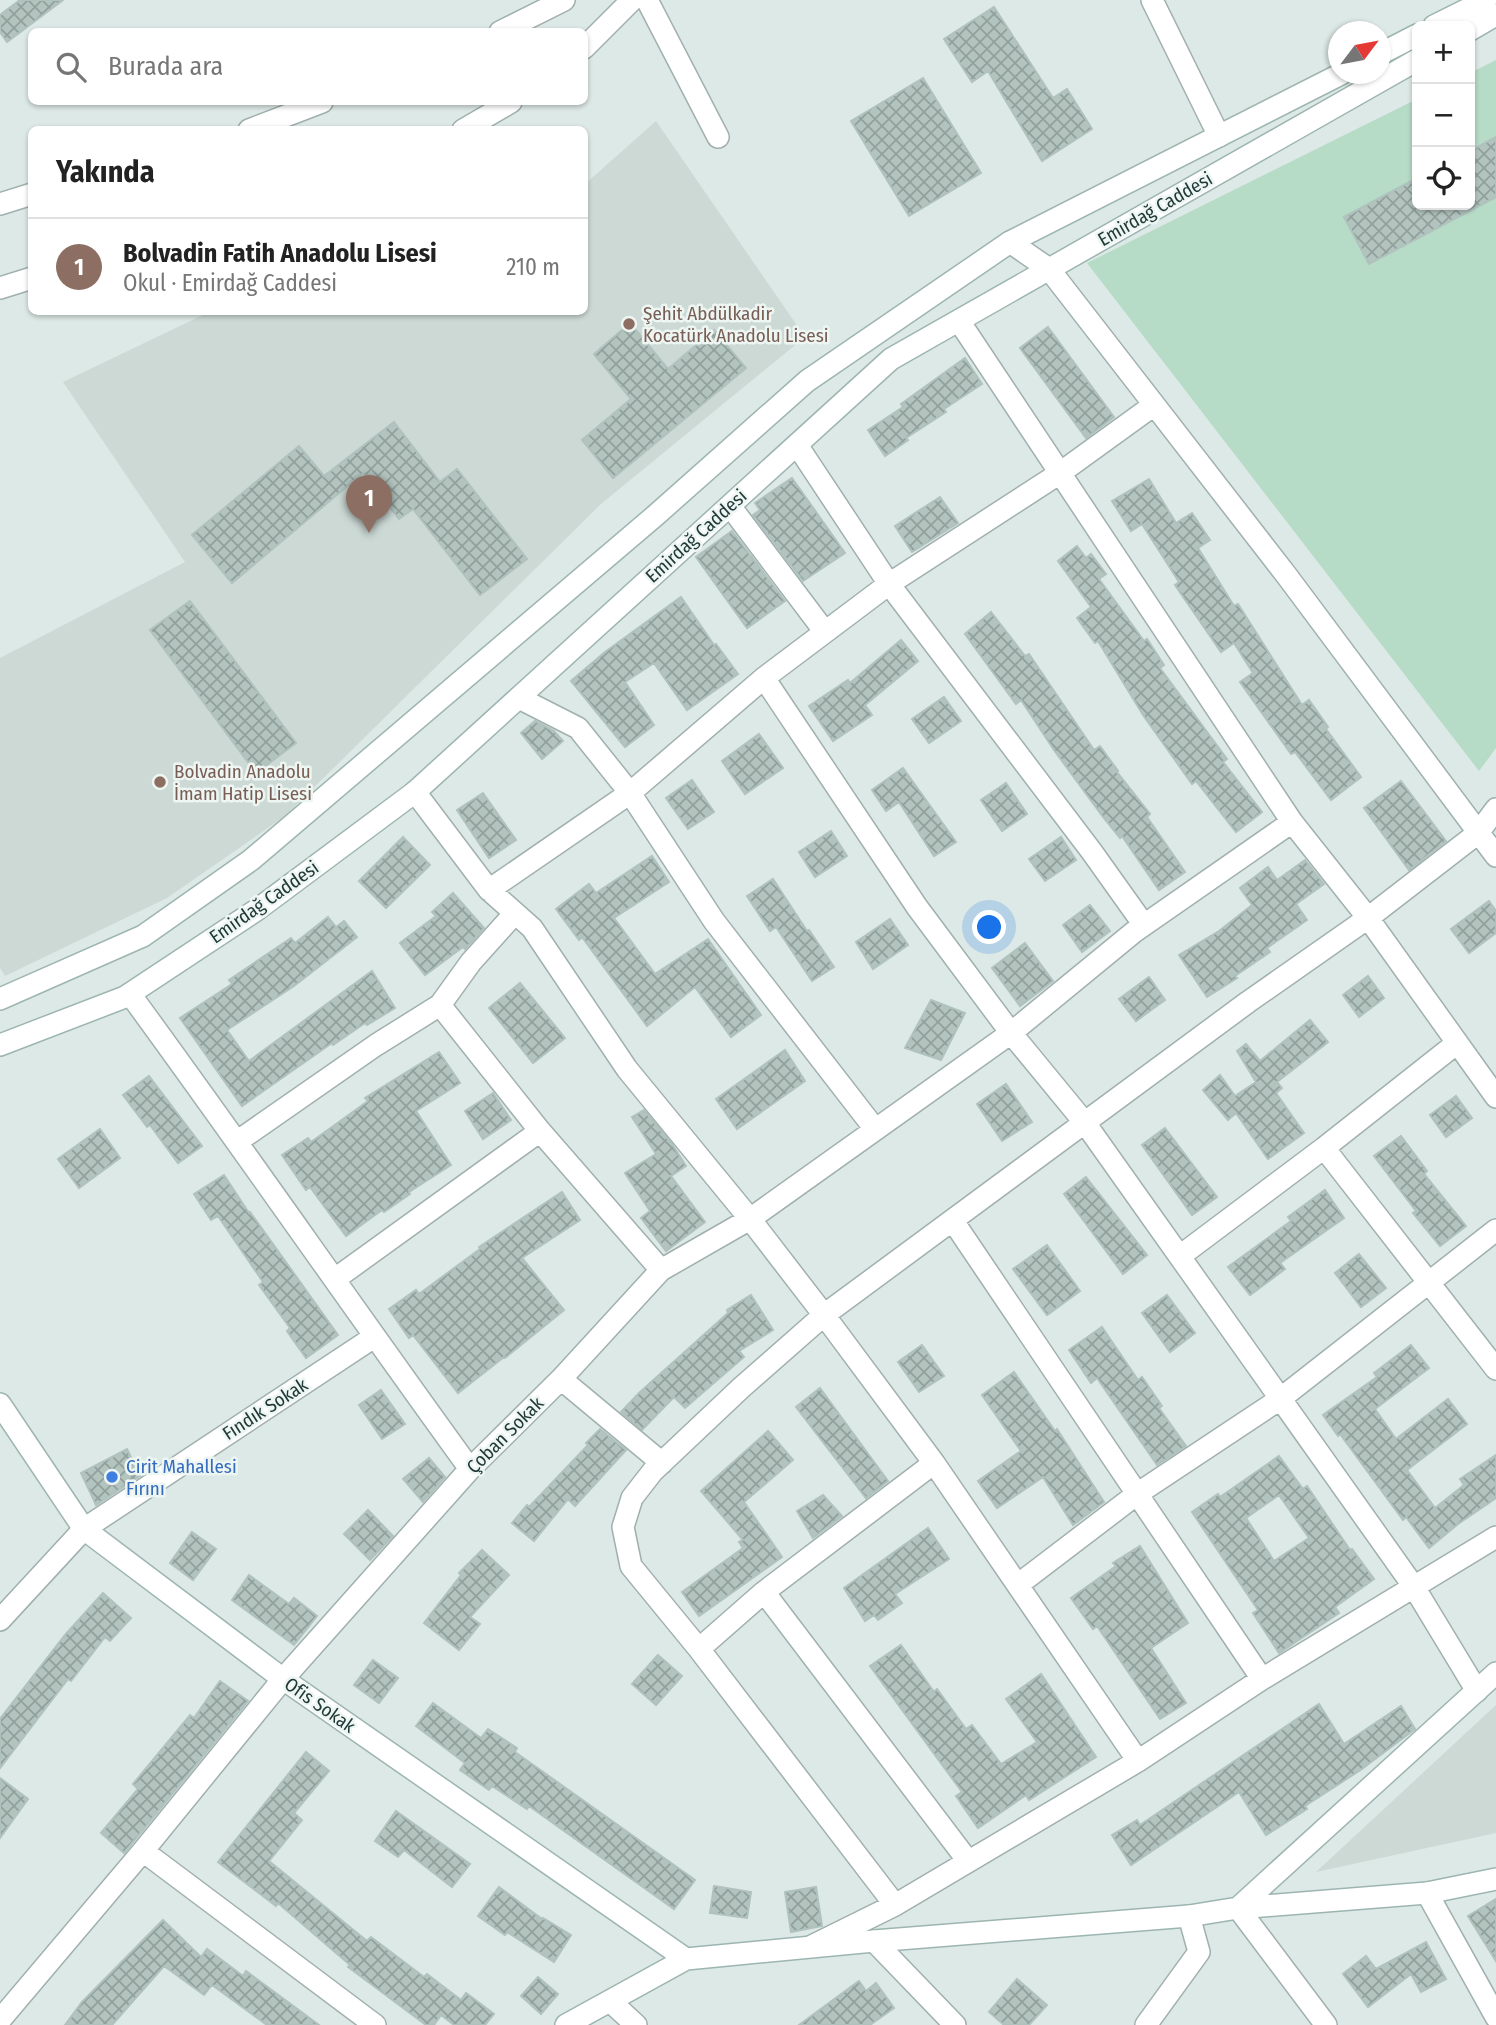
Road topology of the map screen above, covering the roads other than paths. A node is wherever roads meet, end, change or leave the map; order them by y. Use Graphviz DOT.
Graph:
graph roads {
  1 [pos="564,0"];
  2 [pos="632,0"];
  3 [pos="647,0"];
  4 [pos="1152,0"];
  5 [pos="1486,0"];
  6 [pos="1496,15"];
  7 [pos="1444,21"];
  8 [pos="1475,27"];
  9 [pos="508,28"];
  10 [pos="1412,38"];
  11 [pos="588,44"];
  12 [pos="1391,49"];
  13 [pos="1412,63"];
  14 [pos="1328,80"];
  15 [pos="313,105"];
  16 [pos="506,105"];
  17 [pos="259,126"];
  18 [pos="470,126"];
  19 [pos="1219,135"];
  20 [pos="718,137"];
  21 [pos="28,195"];
  22 [pos="0,204"];
  23 [pos="1010,242"];
  24 [pos="1049,269"];
  25 [pos="28,279"];
  26 [pos="0,288"];
  27 [pos="959,321"];
  28 [pos="1154,405"];
  29 [pos="797,445"];
  30 [pos="1060,472"];
  31 [pos="730,506"];
  32 [pos="889,584"];
  33 [pos="825,632"];
  34 [pos="764,678"];
  35 [pos="519,698"];
  36 [pos="415,792"];
  37 [pos="630,793"];
  38 [pos="1496,809"];
  39 [pos="1292,822"];
  40 [pos="1478,833"];
  41 [pos="1496,856"];
  42 [pos="489,890"];
  43 [pos="515,913"];
  44 [pos="1368,918"];
  45 [pos="1144,925"];
  46 [pos="130,994"];
  47 [pos="0,999"];
  48 [pos="440,1005"];
  49 [pos="1012,1033"];
  50 [pos="1457,1043"];
  51 [pos="0,1045"];
  52 [pos="1496,1097"];
  53 [pos="1085,1123"];
  54 [pos="875,1129"];
  55 [pos="540,1131"];
  56 [pos="237,1140"];
  57 [pos="1324,1148"];
  58 [pos="750,1219"];
  59 [pos="953,1221"];
  60 [pos="1496,1230"];
  61 [pos="1180,1256"];
  62 [pos="660,1270"];
  63 [pos="335,1279"];
  64 [pos="1429,1284"];
  65 [pos="824,1315"];
  66 [pos="374,1337"];
  67 [pos="1496,1369"];
  68 [pos="561,1379"];
  69 [pos="1280,1399"];
  70 [pos="0,1404"];
  71 [pos="662,1463"];
  72 [pos="934,1463"];
  73 [pos="470,1469"];
  74 [pos="1137,1494"];
  75 [pos="84,1529"];
  76 [pos="1496,1536"];
  77 [pos="1019,1584"];
  78 [pos="1414,1587"];
  79 [pos="764,1592"];
  80 [pos="0,1620"];
  81 [pos="699,1650"];
  82 [pos="1496,1673"];
  83 [pos="283,1679"];
  84 [pos="1262,1679"];
  85 [pos="1477,1691"];
  86 [pos="1138,1761"];
  87 [pos="144,1851"];
  88 [pos="968,1861"];
  89 [pos="1496,1879"];
  90 [pos="1427,1893"];
  91 [pos="895,1905"];
  92 [pos="1238,1908"];
  93 [pos="1189,1916"];
  94 [pos="874,1941"];
  95 [pos="810,1947"];
  96 [pos="686,1959"];
  97 [pos="611,2002"];
  98 [pos="1496,2017"];
  99 [pos="5,2018"];
  100 [pos="375,2025"];
  101 [pos="566,2025"];
  102 [pos="636,2025"];
  103 [pos="955,2025"];
  104 [pos="1146,2025"];
  105 [pos="1326,2025"];
  1 -- 9 [label="street"];
  2 -- 11 [label="street"];
  3 -- 20 [label="street"];
  4 -- 19 [label="street"];
  5 -- 7 [label="street"];
  6 -- 8 [label="street"];
  10 -- 12 [label="street"];
  13 -- 24 [label="street, Emirdağ Caddesi"];
  14 -- 19 [label="street, Emirdağ Caddesi"];
  15 -- 17 [label="street"];
  16 -- 18 [label="street"];
  19 -- 23 [label="street, Emirdağ Caddesi"];
  21 -- 22 [label="street"];
  23 -- 24 [label="street"];
  23 -- 47 [label="street, Emirdağ Caddesi"];
  24 -- 27 [label="street, Emirdağ Caddesi"];
  24 -- 28 [label="street"];
  25 -- 26 [label="street"];
  27 -- 29 [label="street, Emirdağ Caddesi"];
  27 -- 30 [label="street"];
  28 -- 30 [label="street"];
  28 -- 40 [label="street"];
  29 -- 31 [label="street, Emirdağ Caddesi"];
  29 -- 32 [label="street"];
  30 -- 32 [label="street"];
  30 -- 39 [label="street"];
  31 -- 33 [label="street"];
  31 -- 35 [label="street, Emirdağ Caddesi"];
  32 -- 33 [label="street"];
  32 -- 45 [label="street"];
  33 -- 34 [label="street"];
  34 -- 37 [label="street"];
  34 -- 49 [label="street"];
  35 -- 36 [label="street, Emirdağ Caddesi"];
  35 -- 37 [label="street"];
  36 -- 42 [label="street"];
  36 -- 46 [label="street, Emirdağ Caddesi"];
  37 -- 42 [label="street"];
  37 -- 54 [label="street"];
  38 -- 40 [label="street"];
  39 -- 44 [label="street"];
  39 -- 45 [label="street, Çoban Sokak"];
  40 -- 41 [label="street"];
  40 -- 44 [label="street"];
  42 -- 43 [label="street"];
  43 -- 48 [label="street"];
  43 -- 58 [label="street"];
  44 -- 50 [label="street"];
  44 -- 53 [label="street"];
  45 -- 49 [label="street, Çoban Sokak"];
  46 -- 51 [label="street, Emirdağ Caddesi"];
  46 -- 56 [label="street"];
  48 -- 55 [label="street"];
  48 -- 56 [label="street"];
  49 -- 53 [label="street"];
  49 -- 54 [label="street, Çoban Sokak"];
  50 -- 52 [label="street"];
  50 -- 57 [label="street"];
  53 -- 59 [label="street"];
  53 -- 61 [label="street"];
  54 -- 58 [label="street, Çoban Sokak"];
  55 -- 62 [label="street"];
  55 -- 63 [label="street"];
  56 -- 63 [label="street"];
  57 -- 61 [label="street"];
  57 -- 64 [label="street"];
  58 -- 62 [label="street, Çoban Sokak"];
  58 -- 65 [label="street"];
  59 -- 65 [label="street"];
  59 -- 74 [label="street"];
  60 -- 64 [label="street"];
  61 -- 69 [label="street"];
  62 -- 68 [label="street, Çoban Sokak"];
  63 -- 66 [label="street"];
  64 -- 67 [label="street"];
  64 -- 69 [label="street"];
  65 -- 71 [label="street"];
  65 -- 72 [label="street"];
  66 -- 73 [label="street"];
  66 -- 75 [label="street, Fındık Sokak"];
  68 -- 71 [label="street"];
  68 -- 73 [label="street, Çoban Sokak"];
  69 -- 74 [label="street"];
  69 -- 78 [label="street"];
  70 -- 75 [label="street, Ofis Sokak"];
  71 -- 81 [label="street"];
  72 -- 77 [label="street"];
  72 -- 79 [label="street"];
  73 -- 83 [label="street, Çoban Sokak"];
  74 -- 77 [label="street"];
  74 -- 84 [label="street"];
  75 -- 80 [label="street, Fındık Sokak"];
  75 -- 83 [label="street, Ofis Sokak"];
  76 -- 78 [label="street"];
  77 -- 86 [label="street"];
  78 -- 84 [label="street"];
  78 -- 85 [label="street"];
  79 -- 81 [label="street"];
  79 -- 88 [label="street"];
  81 -- 91 [label="street"];
  82 -- 85 [label="street"];
  83 -- 87 [label="street, Çoban Sokak"];
  83 -- 96 [label="street, Ofis Sokak"];
  84 -- 86 [label="street"];
  85 -- 92 [label="street"];
  86 -- 88 [label="street"];
  87 -- 99 [label="street, Çoban Sokak"];
  87 -- 100 [label="street"];
  88 -- 91 [label="street"];
  89 -- 90 [label="street"];
  90 -- 92 [label="street"];
  90 -- 98 [label="street"];
  91 -- 95 [label="street"];
  92 -- 93 [label="street"];
  92 -- 105 [label="street"];
  93 -- 94 [label="street"];
  93 -- 104 [label="street"];
  94 -- 95 [label="street"];
  94 -- 103 [label="street"];
  95 -- 96 [label="street"];
  96 -- 97 [label="street"];
  97 -- 101 [label="street"];
  97 -- 102 [label="street"];
}
